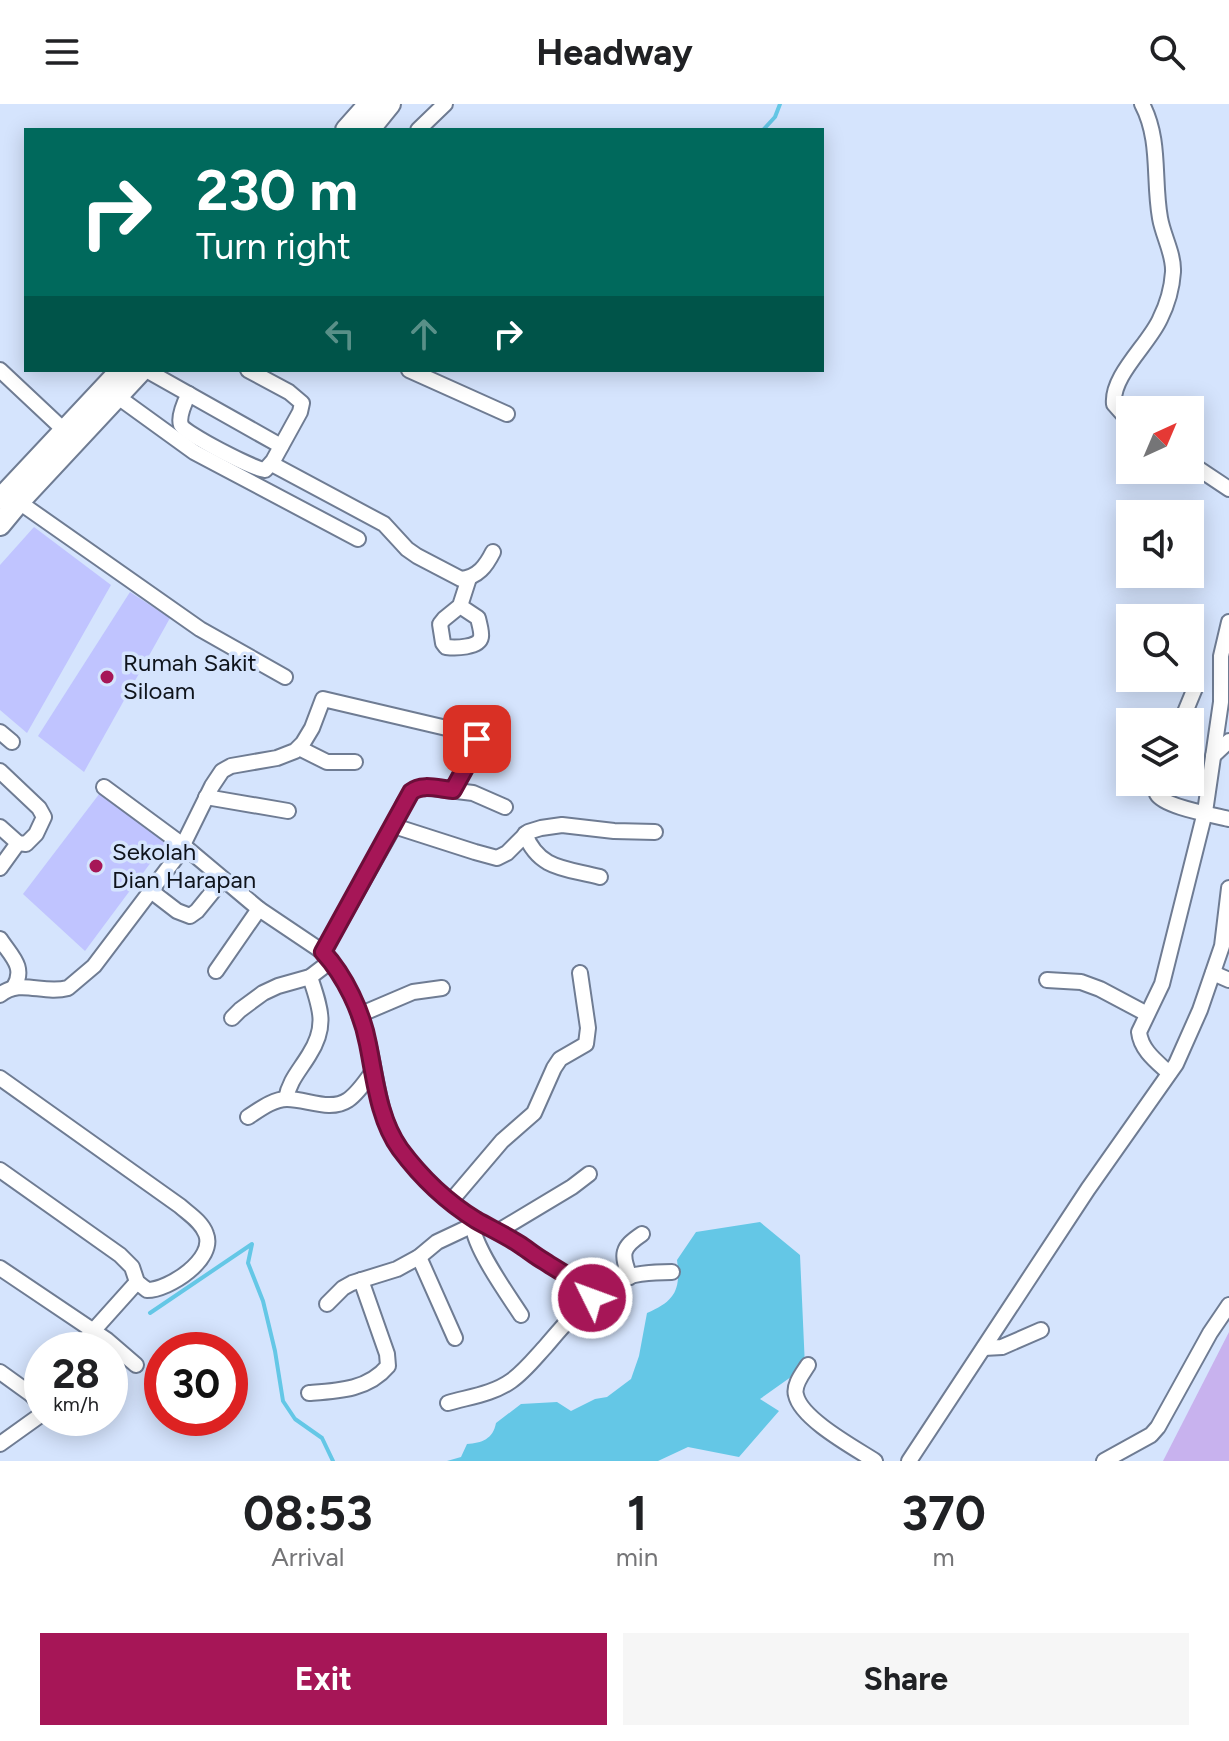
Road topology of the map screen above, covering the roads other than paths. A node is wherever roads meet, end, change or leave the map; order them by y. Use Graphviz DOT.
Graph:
graph roads {
  1 [pos="445,104"];
  2 [pos="1142,104"];
  3 [pos="380,117"];
  4 [pos="351,128"];
  5 [pos="420,128"];
  6 [pos="0,370"];
  7 [pos="119,372"];
  8 [pos="142,372"];
  9 [pos="148,372"];
  10 [pos="413,372"];
  11 [pos="266,375"];
  12 [pos="189,394"];
  13 [pos="118,397"];
  14 [pos="1116,409"];
  15 [pos="507,414"];
  16 [pos="65,431"];
  17 [pos="281,446"];
  18 [pos="272,464"];
  19 [pos="1204,472"];
  20 [pos="1229,489"];
  21 [pos="9,501"];
  22 [pos="0,525"];
  23 [pos="358,539"];
  24 [pos="493,552"];
  25 [pos="469,578"];
  26 [pos="460,606"];
  27 [pos="1229,622"];
  28 [pos="285,677"];
  29 [pos="1229,741"];
  30 [pos="299,748"];
  31 [pos="1213,756"];
  32 [pos="355,762"];
  33 [pos="0,771"];
  34 [pos="104,787"];
  35 [pos="453,790"];
  36 [pos="1160,796"];
  37 [pos="206,797"];
  38 [pos="505,807"];
  39 [pos="288,811"];
  40 [pos="1205,812"];
  41 [pos="1229,819"];
  42 [pos="394,826"];
  43 [pos="0,827"];
  44 [pos="655,832"];
  45 [pos="525,834"];
  46 [pos="18,843"];
  47 [pos="184,846"];
  48 [pos="0,868"];
  49 [pos="600,877"];
  50 [pos="223,879"];
  51 [pos="1229,888"];
  52 [pos="151,891"];
  53 [pos="259,909"];
  54 [pos="0,939"];
  55 [pos="327,957"];
  56 [pos="216,971"];
  57 [pos="580,973"];
  58 [pos="1213,973"];
  59 [pos="310,977"];
  60 [pos="1047,980"];
  61 [pos="1229,980"];
  62 [pos="14,987"];
  63 [pos="442,988"];
  64 [pos="0,995"];
  65 [pos="1147,1014"];
  66 [pos="359,1015"];
  67 [pos="232,1018"];
  68 [pos="373,1071"];
  69 [pos="1169,1073"];
  70 [pos="0,1078"];
  71 [pos="286,1099"];
  72 [pos="248,1117"];
  73 [pos="0,1170"];
  74 [pos="589,1174"];
  75 [pos="451,1201"];
  76 [pos="472,1222"];
  77 [pos="497,1232"];
  78 [pos="642,1234"];
  79 [pos="419,1257"];
  80 [pos="0,1268"];
  81 [pos="672,1272"];
  82 [pos="630,1277"];
  83 [pos="361,1280"];
  84 [pos="137,1282"];
  85 [pos="592,1298"];
  86 [pos="327,1304"];
  87 [pos="1229,1305"];
  88 [pos="521,1315"];
  89 [pos="1041,1330"];
  90 [pos="93,1332"];
  91 [pos="455,1338"];
  92 [pos="984,1348"];
  93 [pos="128,1358"];
  94 [pos="136,1365"];
  95 [pos="808,1365"];
  96 [pos="0,1372"];
  97 [pos="24,1387"];
  98 [pos="309,1393"];
  99 [pos="448,1403"];
  100 [pos="24,1427"];
  101 [pos="0,1444"];
  102 [pos="875,1461"];
  103 [pos="909,1461"];
  104 [pos="1104,1461"];
  1 -- 5 [label="street"];
  2 -- 14 [label="street"];
  3 -- 4 [label="highway"];
  6 -- 16 [label="street"];
  7 -- 16 [label="highway"];
  8 -- 13 [label="highway"];
  9 -- 12 [label="street"];
  10 -- 15 [label="street"];
  11 -- 17 [label="street"];
  12 -- 17 [label="street"];
  12 -- 18 [label="street"];
  13 -- 21 [label="highway"];
  13 -- 23 [label="street"];
  16 -- 21 [label="highway"];
  17 -- 18 [label="street"];
  18 -- 25 [label="street"];
  19 -- 20 [label="street"];
  21 -- 22 [label="highway"];
  21 -- 28 [label="street"];
  24 -- 25 [label="street"];
  25 -- 26 [label="street"];
  27 -- 31 [label="street"];
  29 -- 31 [label="street"];
  30 -- 32 [label="street"];
  30 -- 35 [label="street"];
  30 -- 37 [label="street"];
  31 -- 40 [label="street"];
  33 -- 46 [label="street"];
  34 -- 47 [label="street"];
  35 -- 38 [label="street"];
  35 -- 42 [label="street"];
  36 -- 40 [label="street"];
  37 -- 39 [label="street"];
  37 -- 47 [label="street"];
  40 -- 41 [label="street"];
  40 -- 65 [label="street"];
  42 -- 45 [label="street"];
  42 -- 55 [label="street"];
  43 -- 46 [label="street"];
  44 -- 45 [label="street"];
  45 -- 49 [label="street"];
  46 -- 48 [label="street"];
  47 -- 50 [label="street"];
  47 -- 52 [label="street"];
  50 -- 52 [label="street"];
  50 -- 53 [label="street"];
  51 -- 58 [label="street"];
  52 -- 62 [label="street"];
  53 -- 55 [label="street"];
  53 -- 56 [label="street"];
  54 -- 62 [label="street"];
  55 -- 59 [label="street"];
  55 -- 66 [label="street"];
  57 -- 75 [label="street"];
  58 -- 61 [label="street"];
  58 -- 69 [label="street"];
  59 -- 67 [label="street"];
  59 -- 71 [label="street"];
  60 -- 65 [label="street"];
  62 -- 64 [label="street"];
  63 -- 66 [label="street"];
  65 -- 69 [label="street"];
  66 -- 68 [label="street"];
  68 -- 71 [label="street"];
  68 -- 75 [label="street"];
  69 -- 92 [label="street"];
  70 -- 84 [label="street"];
  71 -- 72 [label="street"];
  73 -- 84 [label="street"];
  74 -- 77 [label="street"];
  75 -- 76 [label="street"];
  76 -- 77 [label="street"];
  76 -- 79 [label="street"];
  76 -- 88 [label="street"];
  77 -- 85 [label="street"];
  78 -- 82 [label="street"];
  79 -- 83 [label="street"];
  79 -- 91 [label="street"];
  80 -- 90 [label="street"];
  81 -- 82 [label="street"];
  82 -- 85 [label="street"];
  83 -- 86 [label="street"];
  83 -- 98 [label="street"];
  84 -- 90 [label="street"];
  85 -- 99 [label="street"];
  87 -- 104 [label="street"];
  89 -- 92 [label="street"];
  92 -- 103 [label="street"];
  93 -- 94 [label="street"];
  95 -- 102 [label="street"];
  96 -- 97 [label="street"];
  100 -- 101 [label="street"];
}
